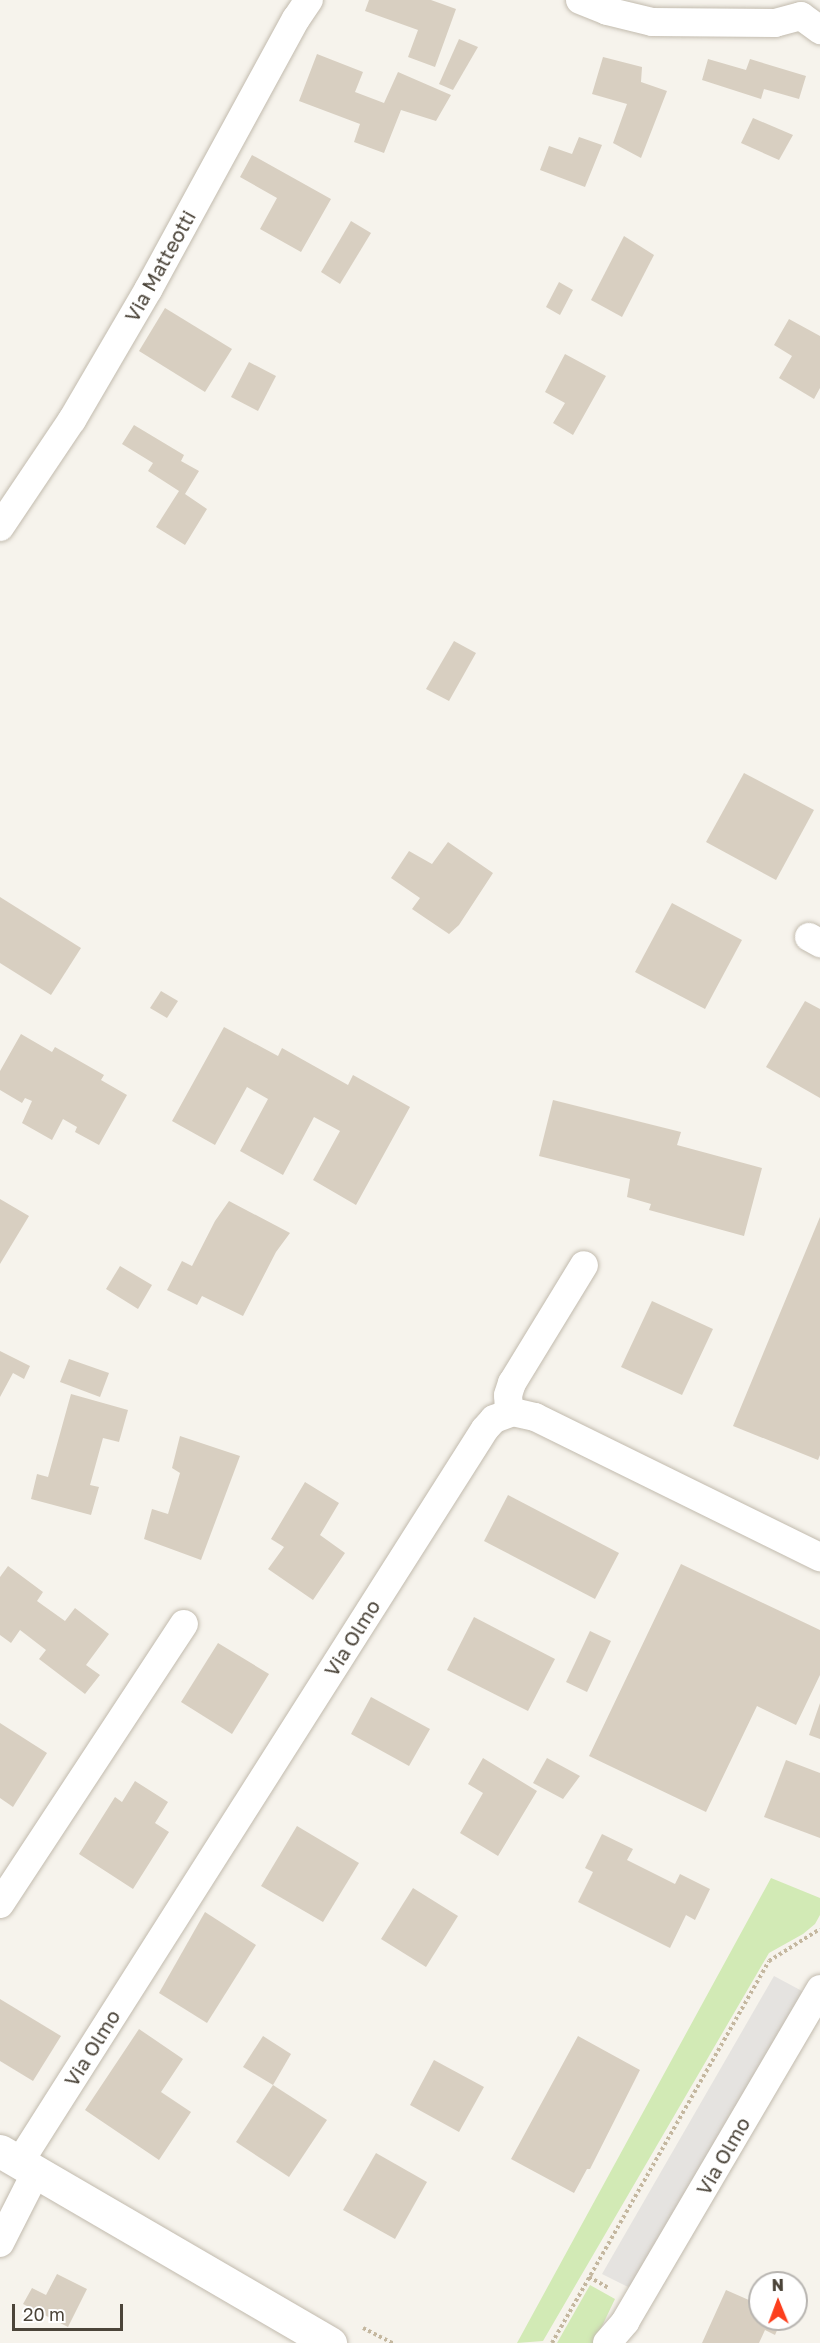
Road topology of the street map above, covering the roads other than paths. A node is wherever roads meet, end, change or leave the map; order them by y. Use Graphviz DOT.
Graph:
graph roads {
  1 [pos="309,0"];
  2 [pos="580,0"];
  3 [pos="814,16"];
  4 [pos="0,527"];
  5 [pos="584,1265"];
  6 [pos="509,1412"];
  7 [pos="820,1557"];
  8 [pos="184,1624"];
  9 [pos="0,1904"];
  10 [pos="820,1989"];
  11 [pos="18,2162"];
  12 [pos="0,2243"];
  13 [pos="619,2336"];
  14 [pos="330,2343"];
  1 -- 4 [label="street, Via Matteotti"];
  2 -- 3 [label="street"];
  5 -- 6 [label="street"];
  6 -- 7 [label="street"];
  6 -- 11 [label="street, Via Olmo"];
  8 -- 9 [label="street"];
  10 -- 13 [label="street, Via Olmo"];
  11 -- 12 [label="street, Via Olmo"];
  11 -- 14 [label="street"];
}
